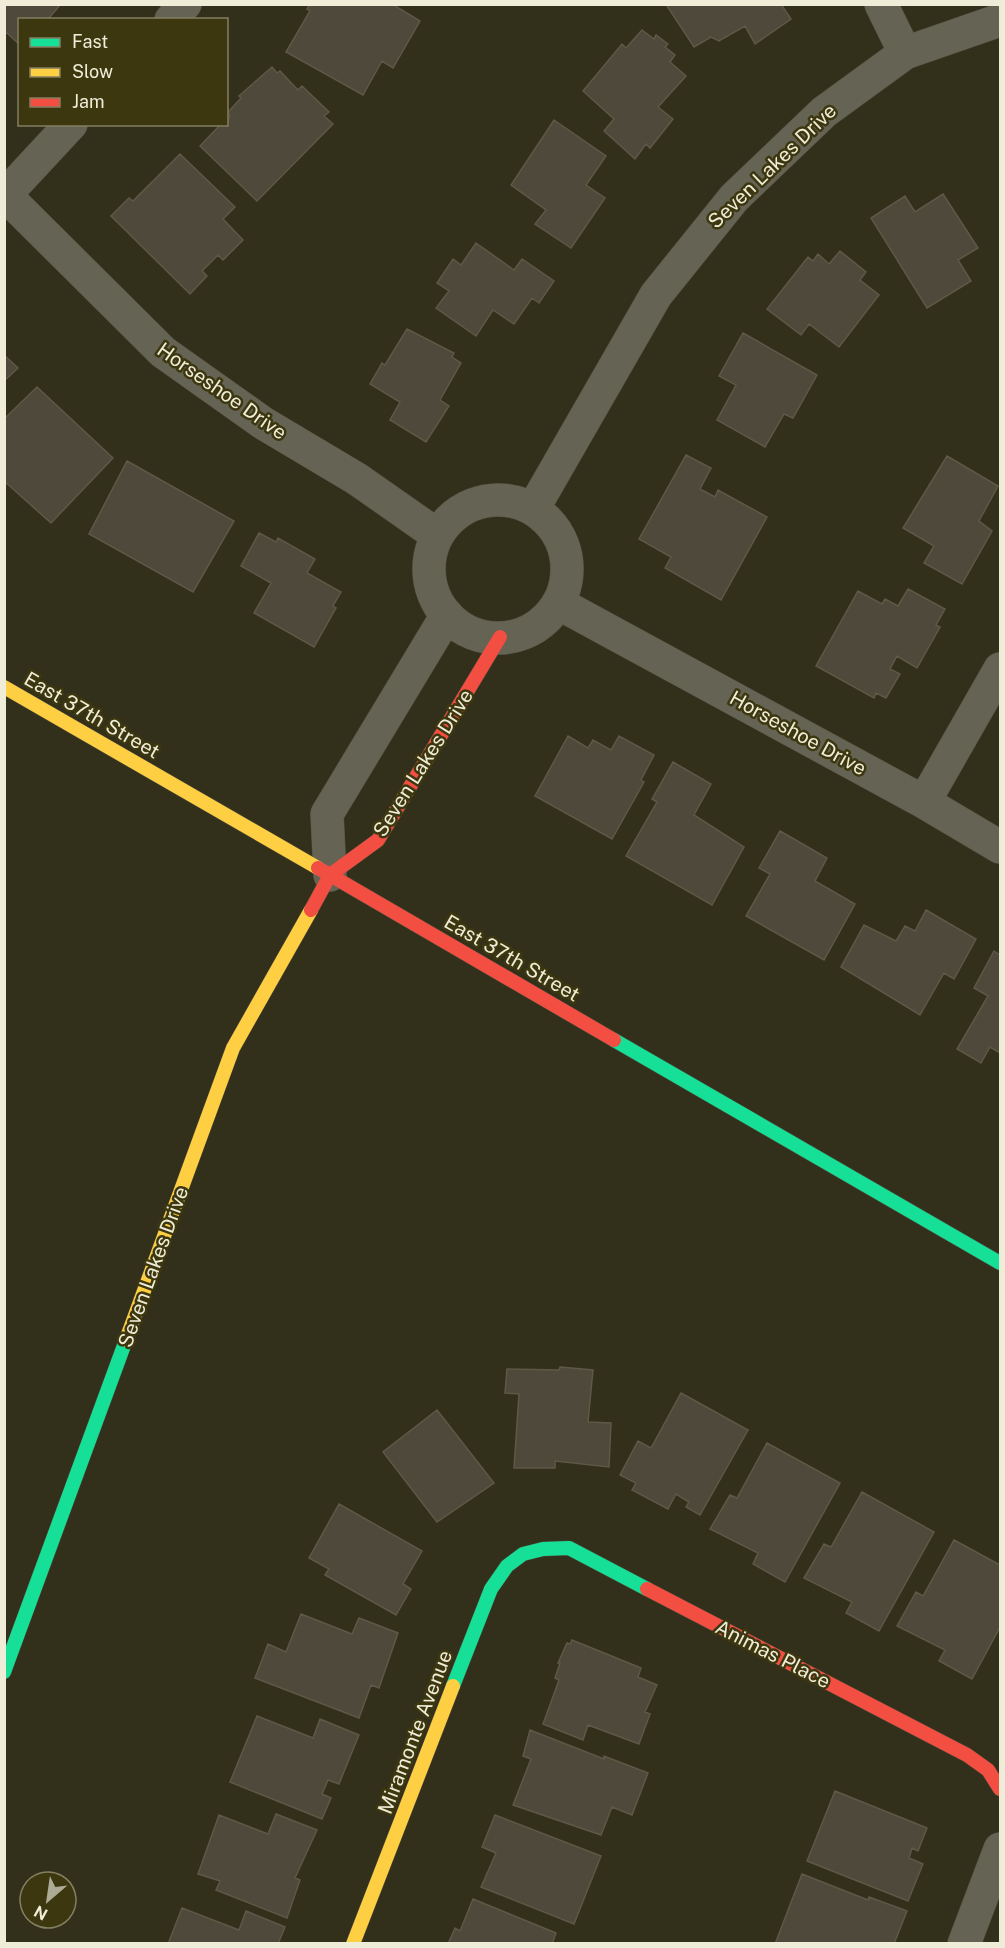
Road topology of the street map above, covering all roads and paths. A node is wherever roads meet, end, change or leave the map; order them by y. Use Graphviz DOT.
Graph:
graph roads {
  1 [pos="185,4"];
  2 [pos="881,4"];
  3 [pos="173,18"];
  4 [pos="1000,20"];
  5 [pos="904,53"];
  6 [pos="69,126"];
  7 [pos="5,194"];
  8 [pos="533,509"];
  9 [pos="437,535"];
  10 [pos="558,603"];
  11 [pos="447,615"];
  12 [pos="500,637"];
  13 [pos="1000,669"];
  14 [pos="4,687"];
  15 [pos="924,802"];
  16 [pos="1000,847"];
  17 [pos="330,875"];
  18 [pos="1000,1263"];
  19 [pos="532,1549"];
  20 [pos="4,1672"];
  21 [pos="1000,1789"];
  22 [pos="1000,1849"];
  23 [pos="353,1944"];
  24 [pos="964,1944"];
  1 -- 3 [label="street"];
  2 -- 5 [label="street"];
  4 -- 5 [label="street, Seven Lakes Drive"];
  5 -- 8 [label="street, Seven Lakes Drive"];
  6 -- 7 [label="street"];
  7 -- 9 [label="street, Horseshoe Drive"];
  8 -- 9 [label="street"];
  8 -- 10 [label="street"];
  9 -- 11 [label="street"];
  10 -- 12 [label="street"];
  10 -- 15 [label="street, Horseshoe Drive"];
  11 -- 12 [label="street"];
  11 -- 17 [label="street"];
  12 -- 17 [label="street, Seven Lakes Drive"];
  13 -- 15 [label="street"];
  14 -- 17 [label="street, East 37th Street"];
  15 -- 16 [label="street, Horseshoe Drive"];
  17 -- 18 [label="street, East 37th Street"];
  17 -- 20 [label="street, Seven Lakes Drive"];
  19 -- 21 [label="street, Animas Place"];
  19 -- 23 [label="street, Miramonte Avenue"];
  22 -- 24 [label="street"];
}
